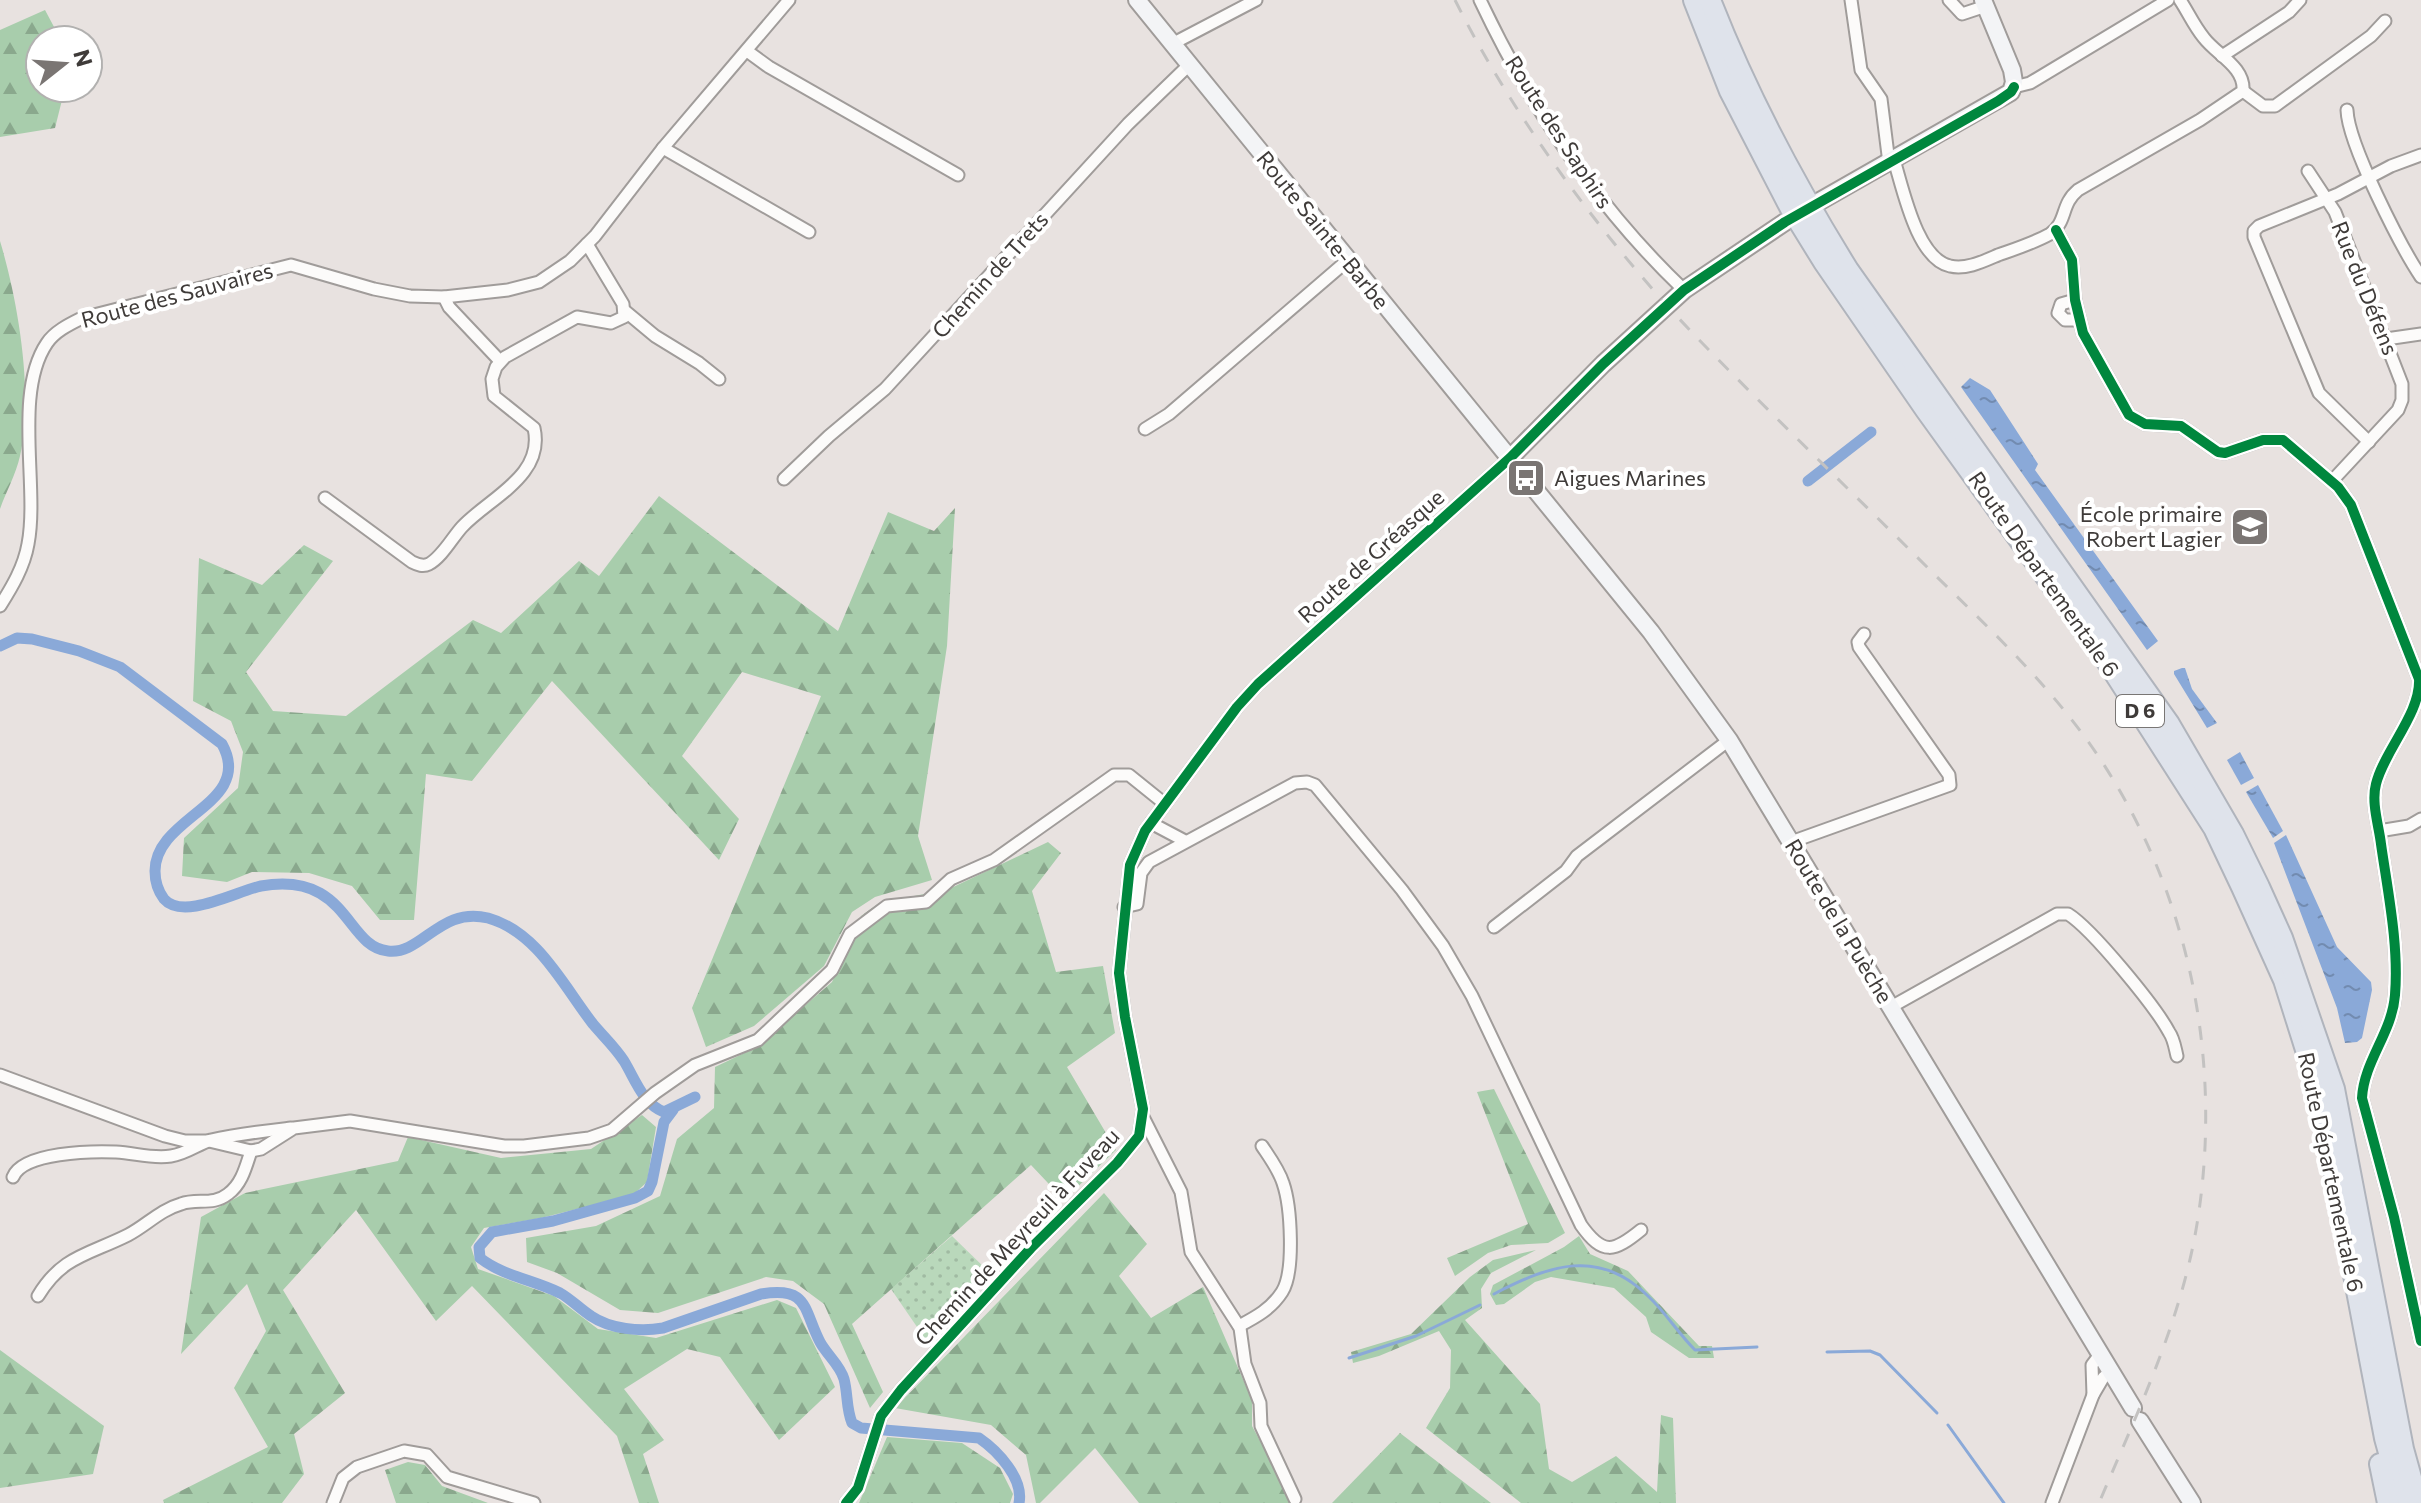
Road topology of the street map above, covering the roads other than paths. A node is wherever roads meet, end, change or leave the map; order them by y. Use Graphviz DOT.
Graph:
graph roads {
  1 [pos="789,0"];
  2 [pos="1137,0"];
  3 [pos="1256,0"];
  4 [pos="1480,0"];
  5 [pos="1694,0"];
  6 [pos="1710,0"];
  7 [pos="1851,0"];
  8 [pos="1949,0"];
  9 [pos="2168,0"];
  10 [pos="2180,0"];
  11 [pos="2300,0"];
  12 [pos="1984,3"];
  13 [pos="2385,21"];
  14 [pos="1172,44"];
  15 [pos="747,51"];
  16 [pos="2222,56"];
  17 [pos="1189,65"];
  18 [pos="2014,87"];
  19 [pos="2243,91"];
  20 [pos="2347,110"];
  21 [pos="663,148"];
  22 [pos="2421,155"];
  23 [pos="1891,162"];
  24 [pos="2308,171"];
  25 [pos="958,175"];
  26 [pos="2370,177"];
  27 [pos="2326,198"];
  28 [pos="1820,201"];
  29 [pos="1785,222"];
  30 [pos="2056,230"];
  31 [pos="809,232"];
  32 [pos="587,244"];
  33 [pos="1348,260"];
  34 [pos="2421,277"];
  35 [pos="1684,290"];
  36 [pos="444,297"];
  37 [pos="2075,300"];
  38 [pos="625,311"];
  39 [pos="2079,320"];
  40 [pos="2421,334"];
  41 [pos="2386,339"];
  42 [pos="500,361"];
  43 [pos="719,379"];
  44 [pos="1145,429"];
  45 [pos="2369,442"];
  46 [pos="1510,458"];
  47 [pos="784,479"];
  48 [pos="2332,481"];
  49 [pos="325,498"];
  50 [pos="0,606"];
  51 [pos="1864,634"];
  52 [pos="1258,684"];
  53 [pos="1729,740"];
  54 [pos="1165,804"];
  55 [pos="2421,819"];
  56 [pos="1151,823"];
  57 [pos="2379,831"];
  58 [pos="1185,841"];
  59 [pos="1791,842"];
  60 [pos="1124,907"];
  61 [pos="1494,927"];
  62 [pos="1891,1007"];
  63 [pos="2177,1056"];
  64 [pos="0,1075"];
  65 [pos="1143,1117"];
  66 [pos="294,1128"];
  67 [pos="209,1141"];
  68 [pos="1262,1146"];
  69 [pos="251,1151"];
  70 [pos="13,1177"];
  71 [pos="1641,1230"];
  72 [pos="38,1296"];
  73 [pos="2361,1310"];
  74 [pos="1239,1326"];
  75 [pos="2421,1341"];
  76 [pos="2101,1353"];
  77 [pos="2111,1371"];
  78 [pos="2093,1395"];
  79 [pos="1295,1499"];
  80 [pos="2413,1499"];
  81 [pos="333,1503"];
  82 [pos="534,1503"];
  83 [pos="846,1503"];
  84 [pos="2052,1503"];
  85 [pos="2192,1503"];
  86 [pos="2388,1503"];
  1 -- 15 [label="street, Route des Sauvaires"];
  2 -- 14 [label="main road, Route Sainte-Barbe"];
  3 -- 14 [label="street"];
  4 -- 35 [label="street, Route des Saphirs"];
  5 -- 73 [label="highway, Route Départementale 6 / D 6"];
  6 -- 80 [label="highway, Route Départementale 6 / D 6"];
  7 -- 23 [label="street"];
  8 -- 12 [label="street"];
  9 -- 18 [label="street"];
  10 -- 16 [label="street"];
  11 -- 16 [label="street"];
  12 -- 18 [label="main road"];
  13 -- 19 [label="street"];
  14 -- 17 [label="main road, Route Sainte-Barbe"];
  15 -- 21 [label="street, Route des Sauvaires"];
  15 -- 25 [label="street"];
  16 -- 19 [label="street"];
  17 -- 33 [label="main road, Route Sainte-Barbe"];
  17 -- 47 [label="street, Chemin de Trets"];
  18 -- 23 [label="main road"];
  19 -- 30 [label="street"];
  20 -- 26 [label="street"];
  21 -- 31 [label="street"];
  21 -- 32 [label="street, Route des Sauvaires"];
  22 -- 26 [label="street"];
  23 -- 28 [label="main road"];
  23 -- 30 [label="street"];
  24 -- 27 [label="street, Rue du Défens"];
  26 -- 27 [label="street"];
  26 -- 34 [label="street"];
  27 -- 41 [label="street, Rue du Défens"];
  27 -- 45 [label="street"];
  29 -- 35 [label="main road"];
  30 -- 37 [label="street"];
  32 -- 36 [label="street, Route des Sauvaires"];
  32 -- 38 [label="street"];
  33 -- 44 [label="street"];
  33 -- 46 [label="main road, Route Sainte-Barbe"];
  35 -- 46 [label="main road"];
  36 -- 42 [label="street"];
  36 -- 50 [label="street, Route des Sauvaires"];
  37 -- 39 [label="street"];
  37 -- 39 [label="street"];
  38 -- 42 [label="street"];
  38 -- 43 [label="street"];
  39 -- 48 [label="street"];
  40 -- 41 [label="street"];
  41 -- 45 [label="street, Rue du Défens"];
  42 -- 49 [label="street"];
  45 -- 48 [label="street, Rue du Défens"];
  46 -- 52 [label="street, Route de Gréasque"];
  46 -- 53 [label="main road, Route de la Puèche"];
  48 -- 57 [label="street"];
  51 -- 59 [label="street"];
  52 -- 54 [label="street, Chemin de Meyreuil à Fuveau"];
  53 -- 59 [label="main road, Route de la Puèche"];
  53 -- 61 [label="street"];
  54 -- 56 [label="street, Chemin de Meyreuil à Fuveau"];
  54 -- 66 [label="street"];
  55 -- 57 [label="street"];
  56 -- 58 [label="street"];
  56 -- 60 [label="street, Chemin de Meyreuil à Fuveau"];
  57 -- 75 [label="street"];
  58 -- 60 [label="street"];
  58 -- 71 [label="street"];
  59 -- 62 [label="main road, Route de la Puèche"];
  60 -- 65 [label="street, Chemin de Meyreuil à Fuveau"];
  62 -- 63 [label="street"];
  62 -- 76 [label="main road, Route de la Puèche"];
  64 -- 67 [label="street"];
  65 -- 74 [label="street"];
  65 -- 83 [label="street, Chemin de Meyreuil à Fuveau"];
  66 -- 67 [label="street"];
  66 -- 69 [label="street"];
  67 -- 69 [label="street"];
  67 -- 70 [label="street"];
  68 -- 74 [label="street"];
  69 -- 72 [label="street"];
  73 -- 80 [label="highway, Route Départementale 6 / D 6"];
  73 -- 86 [label="highway"];
  74 -- 79 [label="street"];
  76 -- 77 [label="main road, Route de la Puèche"];
  76 -- 78 [label="street"];
  77 -- 78 [label="street"];
  77 -- 85 [label="main road, Route de la Puèche"];
  78 -- 84 [label="street"];
  81 -- 82 [label="street"];
}
